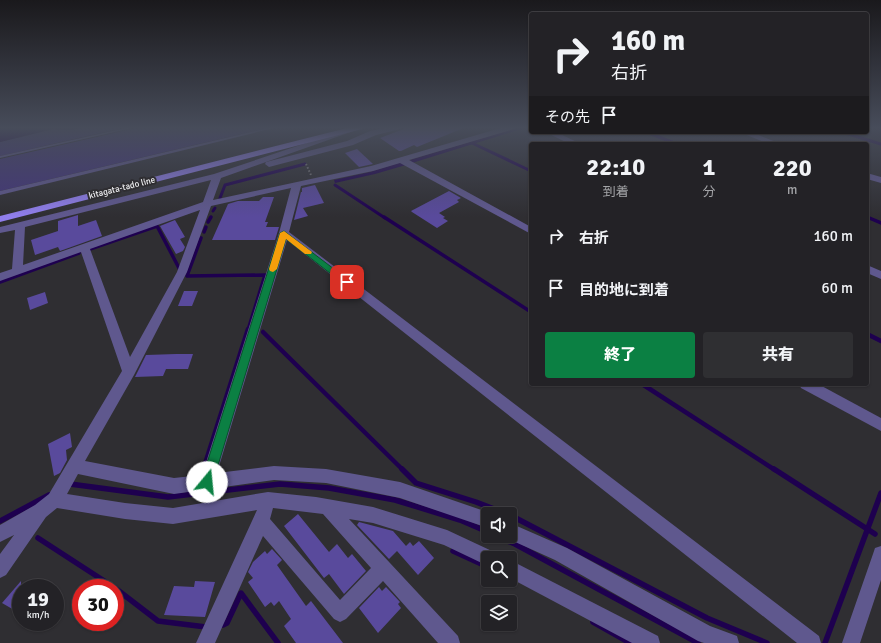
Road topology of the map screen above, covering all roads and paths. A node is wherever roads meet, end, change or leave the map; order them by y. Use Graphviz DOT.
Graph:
graph roads {
  1 [pos="151,157"];
  2 [pos="243,157"];
  3 [pos="273,157"];
  4 [pos="298,157"];
  5 [pos="412,157"];
  6 [pos="402,160"];
  7 [pos="218,176"];
  8 [pos="869,177"];
  9 [pos="881,180"];
  10 [pos="297,185"];
  11 [pos="0,193"];
  12 [pos="207,204"];
  13 [pos="0,219"];
  14 [pos="20,225"];
  15 [pos="0,230"];
  16 [pos="529,231"];
  17 [pos="284,233"];
  18 [pos="84,247"];
  19 [pos="869,270"];
  20 [pos="17,271"];
  21 [pos="881,275"];
  22 [pos="0,277"];
  23 [pos="129,371"];
  24 [pos="810,386"];
  25 [pos="881,425"];
  26 [pos="71,472"];
  27 [pos="207,482"];
  28 [pos="55,500"];
  29 [pos="268,500"];
  30 [pos="327,507"];
  31 [pos="41,511"];
  32 [pos="481,518"];
  33 [pos="261,521"];
  34 [pos="517,533"];
  35 [pos="0,534"];
  36 [pos="881,554"];
  37 [pos="481,555"];
  38 [pos="383,568"];
  39 [pos="0,569"];
  40 [pos="517,573"];
  41 [pos="205,643"];
  42 [pos="451,643"];
  43 [pos="651,643"];
  44 [pos="730,643"];
  45 [pos="812,643"];
  46 [pos="851,643"];
  1 -- 11 [label="lane"];
  2 -- 13 [label="main road, kitagata-tado line"];
  3 -- 7 [label="street"];
  4 -- 7 [label="street"];
  5 -- 6 [label="street"];
  6 -- 10 [label="street"];
  6 -- 16 [label="street"];
  7 -- 12 [label="street"];
  7 -- 14 [label="street"];
  8 -- 9 [label="street"];
  10 -- 12 [label="street"];
  10 -- 17 [label="street"];
  12 -- 18 [label="street"];
  12 -- 23 [label="street"];
  14 -- 15 [label="street"];
  14 -- 20 [label="street"];
  17 -- 27 [label="street"];
  17 -- 45 [label="street"];
  18 -- 20 [label="street"];
  18 -- 23 [label="street"];
  19 -- 21 [label="street"];
  20 -- 22 [label="street"];
  23 -- 26 [label="street"];
  24 -- 25 [label="street"];
  26 -- 27 [label="street"];
  26 -- 28 [label="street"];
  27 -- 32 [label="street"];
  28 -- 29 [label="street"];
  28 -- 31 [label="street"];
  29 -- 30 [label="street"];
  29 -- 33 [label="street"];
  30 -- 37 [label="street"];
  30 -- 38 [label="street"];
  31 -- 35 [label="street"];
  31 -- 39 [label="street"];
  33 -- 38 [label="street"];
  33 -- 41 [label="street"];
  34 -- 44 [label="street"];
  36 -- 46 [label="street"];
  38 -- 42 [label="street"];
  40 -- 43 [label="street"];
}
